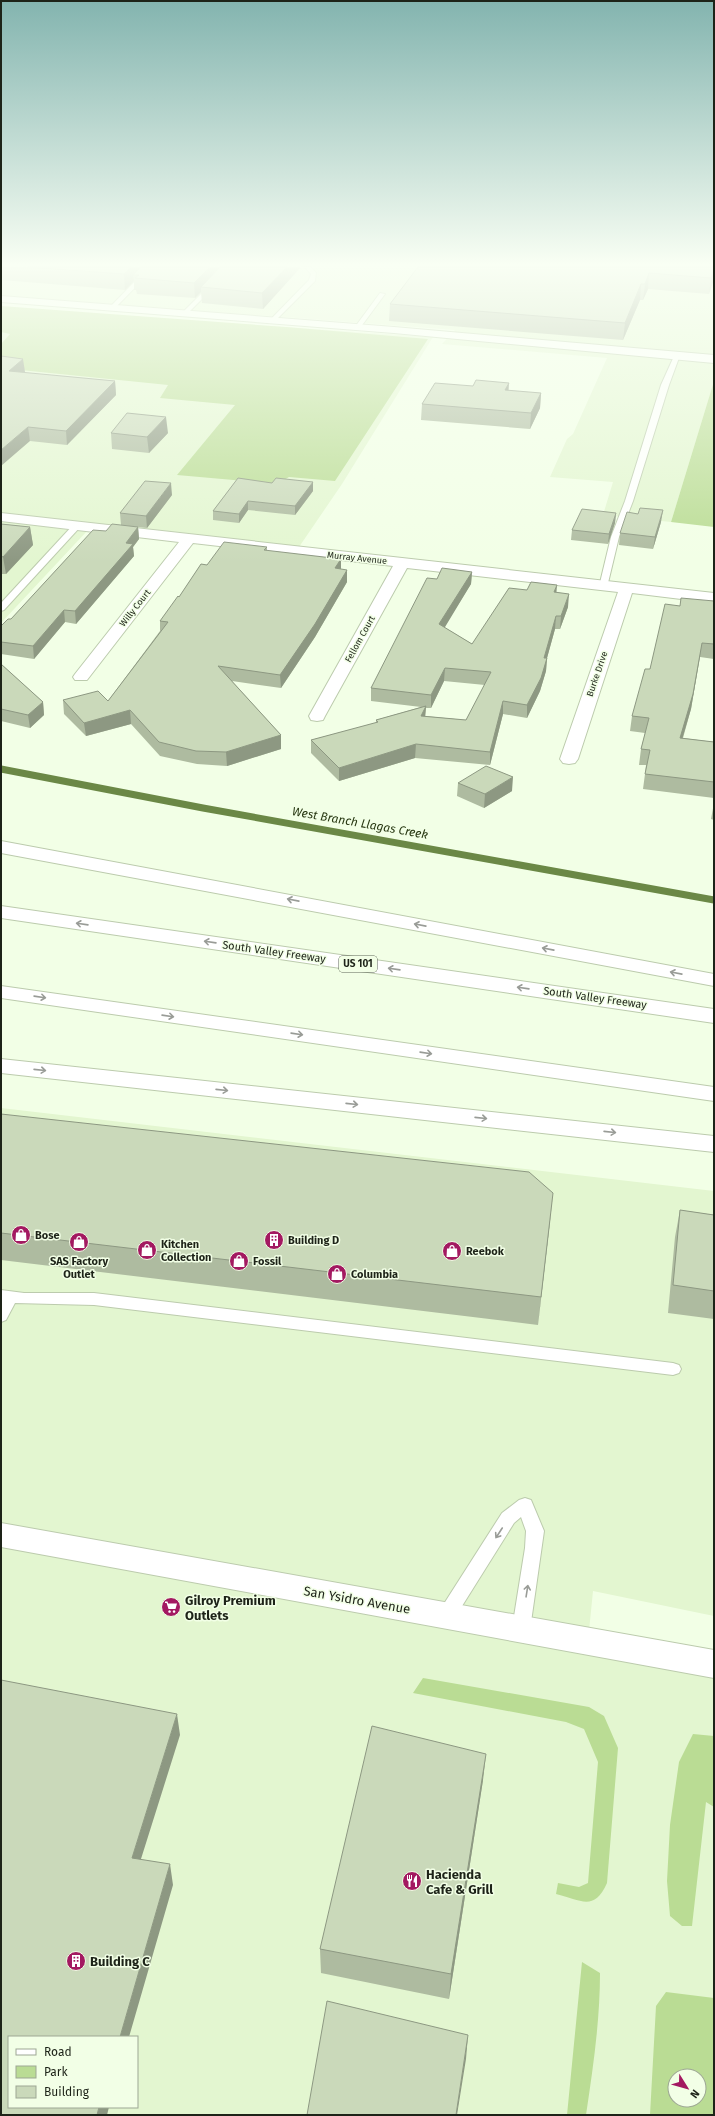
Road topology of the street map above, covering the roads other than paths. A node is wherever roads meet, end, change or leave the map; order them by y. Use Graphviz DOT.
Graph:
graph roads {
  1 [pos="672,366"];
  2 [pos="1,517"];
  3 [pos="77,526"];
  4 [pos="189,539"];
  5 [pos="402,563"];
  6 [pos="603,587"];
  7 [pos="626,590"];
  8 [pos="714,598"];
  9 [pos="1,608"];
  10 [pos="82,677"];
  11 [pos="317,716"];
  12 [pos="569,759"];
  13 [pos="1,847"];
  14 [pos="1,912"];
  15 [pos="714,980"];
  16 [pos="1,992"];
  17 [pos="714,1016"];
  18 [pos="1,1066"];
  19 [pos="714,1094"];
  20 [pos="714,1144"];
  21 [pos="5,1296"];
  22 [pos="1,1316"];
  23 [pos="673,1370"];
  24 [pos="1,1535"];
  25 [pos="446,1616"];
  26 [pos="521,1630"];
  27 [pos="714,1664"];
  1 -- 6 [label="lane"];
  2 -- 3 [label="main road, Murray Avenue"];
  3 -- 4 [label="main road, Murray Avenue"];
  3 -- 9 [label="lane"];
  4 -- 5 [label="main road, Murray Avenue"];
  4 -- 10 [label="main road, Willy Court"];
  5 -- 6 [label="main road, Murray Avenue"];
  5 -- 11 [label="main road, Fellom Court"];
  6 -- 7 [label="main road, Murray Avenue"];
  7 -- 8 [label="main road, Murray Avenue"];
  7 -- 12 [label="main road, Burke Drive"];
  15 -- 13 [label="main road, one-way"];
  17 -- 14 [label="main road, South Valley Freeway / US 101, one-way"];
  16 -- 19 [label="main road, one-way"];
  18 -- 20 [label="main road, one-way"];
  21 -- 22 [label="lane"];
  21 -- 23 [label="lane"];
  24 -- 25 [label="main road, San Ysidro Avenue"];
  25 -- 26 [label="main road, San Ysidro Avenue"];
  26 -- 25 [label="lane, one-way"];
  26 -- 27 [label="main road, San Ysidro Avenue"];
}
